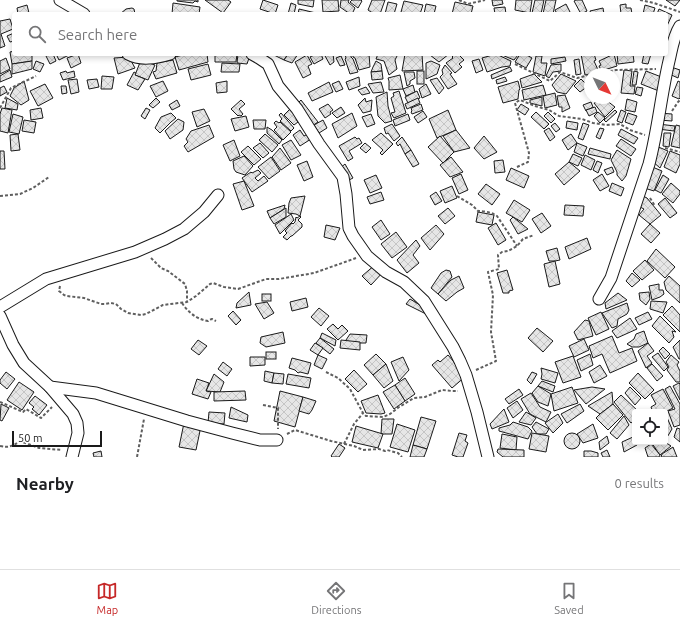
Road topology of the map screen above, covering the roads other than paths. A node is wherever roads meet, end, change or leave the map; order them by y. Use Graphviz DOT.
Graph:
graph roads {
  1 [pos="60,0"];
  2 [pos="81,12"];
  3 [pos="680,26"];
  4 [pos="132,56"];
  5 [pos="160,56"];
  6 [pos="256,56"];
  7 [pos="218,195"];
  8 [pos="598,299"];
  9 [pos="0,306"];
  10 [pos="0,316"];
  11 [pos="50,387"];
  12 [pos="277,440"];
  13 [pos="73,454"];
  14 [pos="488,457"];
  1 -- 2 [label="street"];
  3 -- 8 [label="street"];
  4 -- 5 [label="street"];
  6 -- 14 [label="street"];
  7 -- 9 [label="street"];
  10 -- 11 [label="street"];
  11 -- 12 [label="street"];
  11 -- 13 [label="street"];
}
